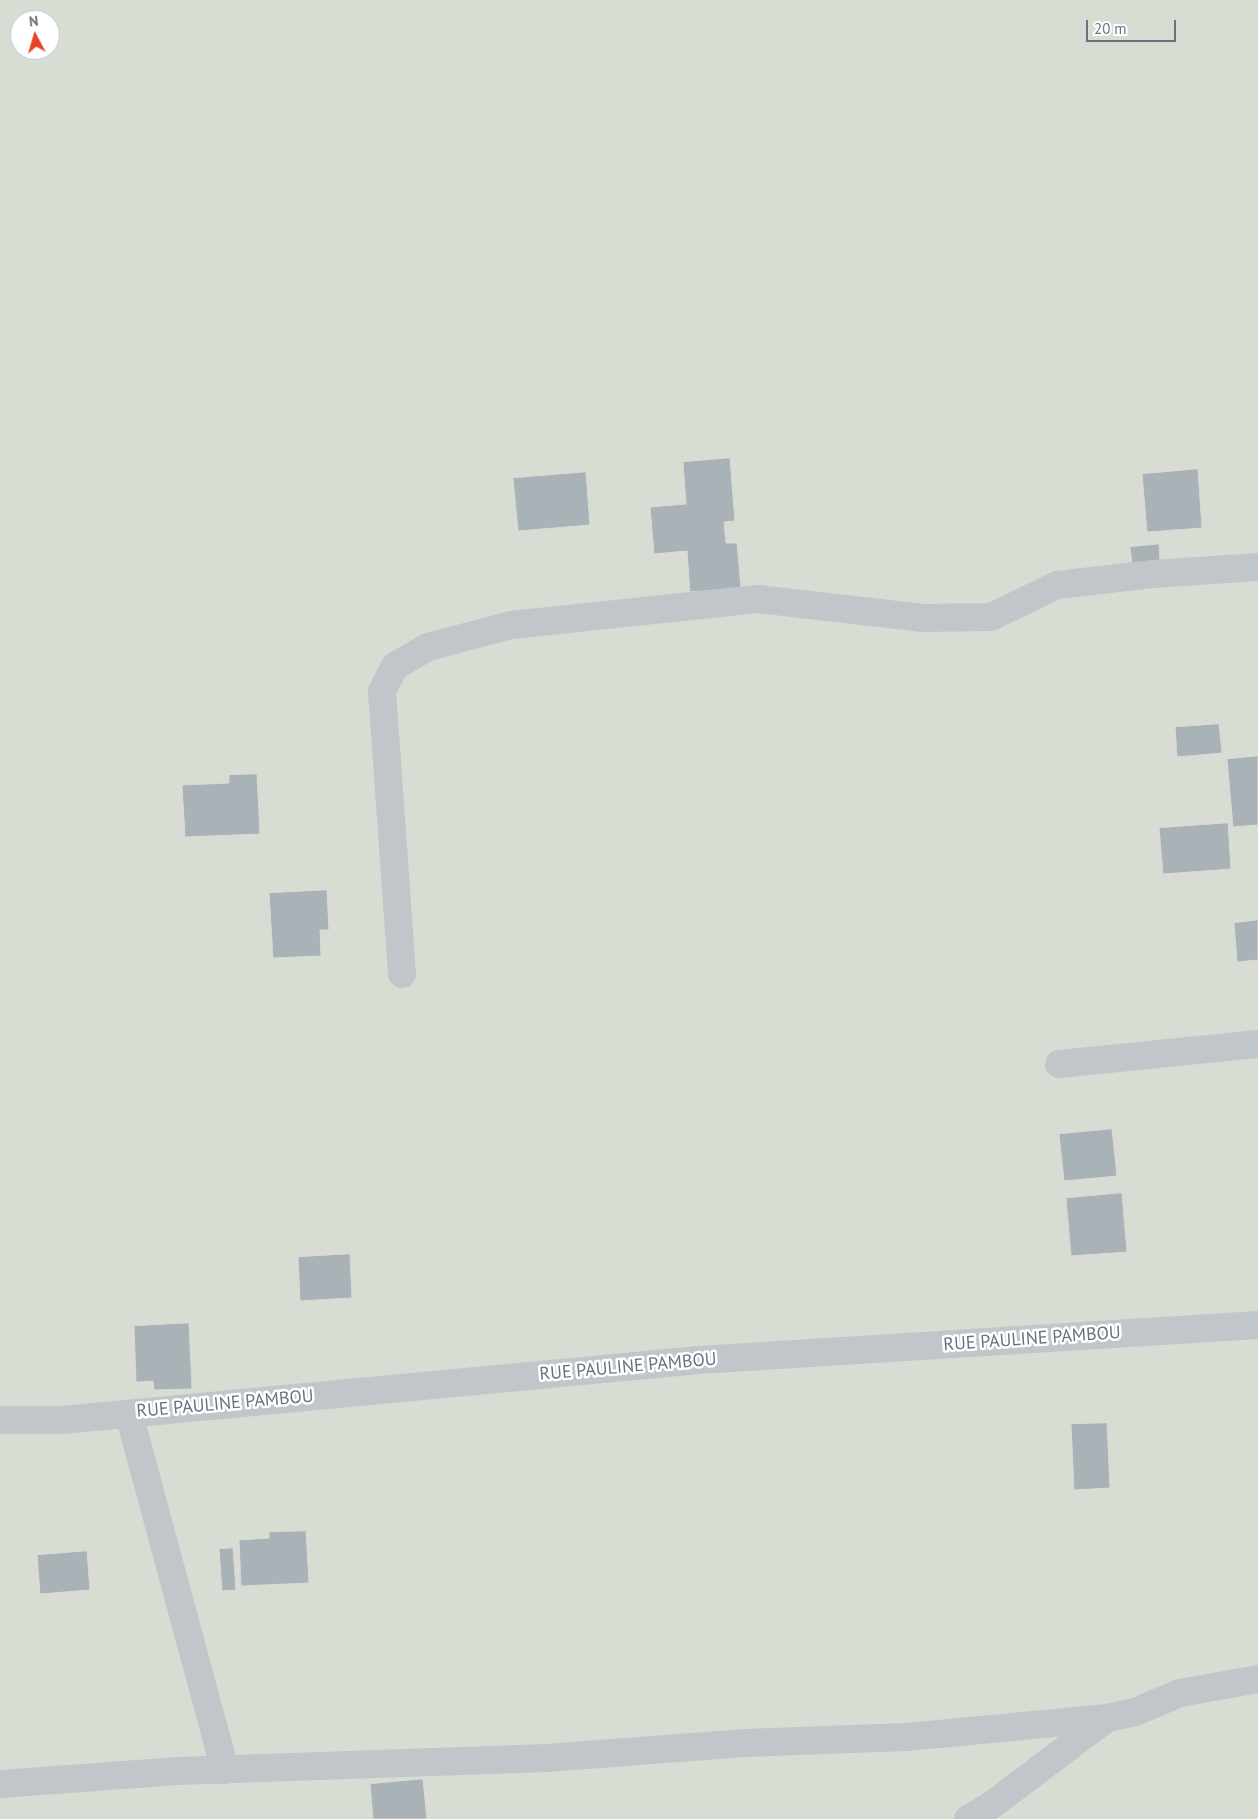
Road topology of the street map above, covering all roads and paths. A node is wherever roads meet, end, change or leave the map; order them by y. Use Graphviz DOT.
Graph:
graph roads {
  1 [pos="1258,567"];
  2 [pos="402,974"];
  3 [pos="1258,1044"];
  4 [pos="1059,1064"];
  5 [pos="1258,1325"];
  6 [pos="129,1414"];
  7 [pos="0,1420"];
  8 [pos="1258,1679"];
  9 [pos="1107,1718"];
  10 [pos="226,1770"];
  11 [pos="0,1784"];
  12 [pos="968,1819"];
  1 -- 2 [label="street"];
  3 -- 4 [label="street"];
  5 -- 6 [label="street, RUE PAULINE PAMBOU"];
  6 -- 7 [label="street, RUE PAULINE PAMBOU"];
  6 -- 10 [label="street"];
  8 -- 9 [label="street"];
  9 -- 10 [label="street"];
  9 -- 12 [label="street"];
  10 -- 11 [label="street"];
}
